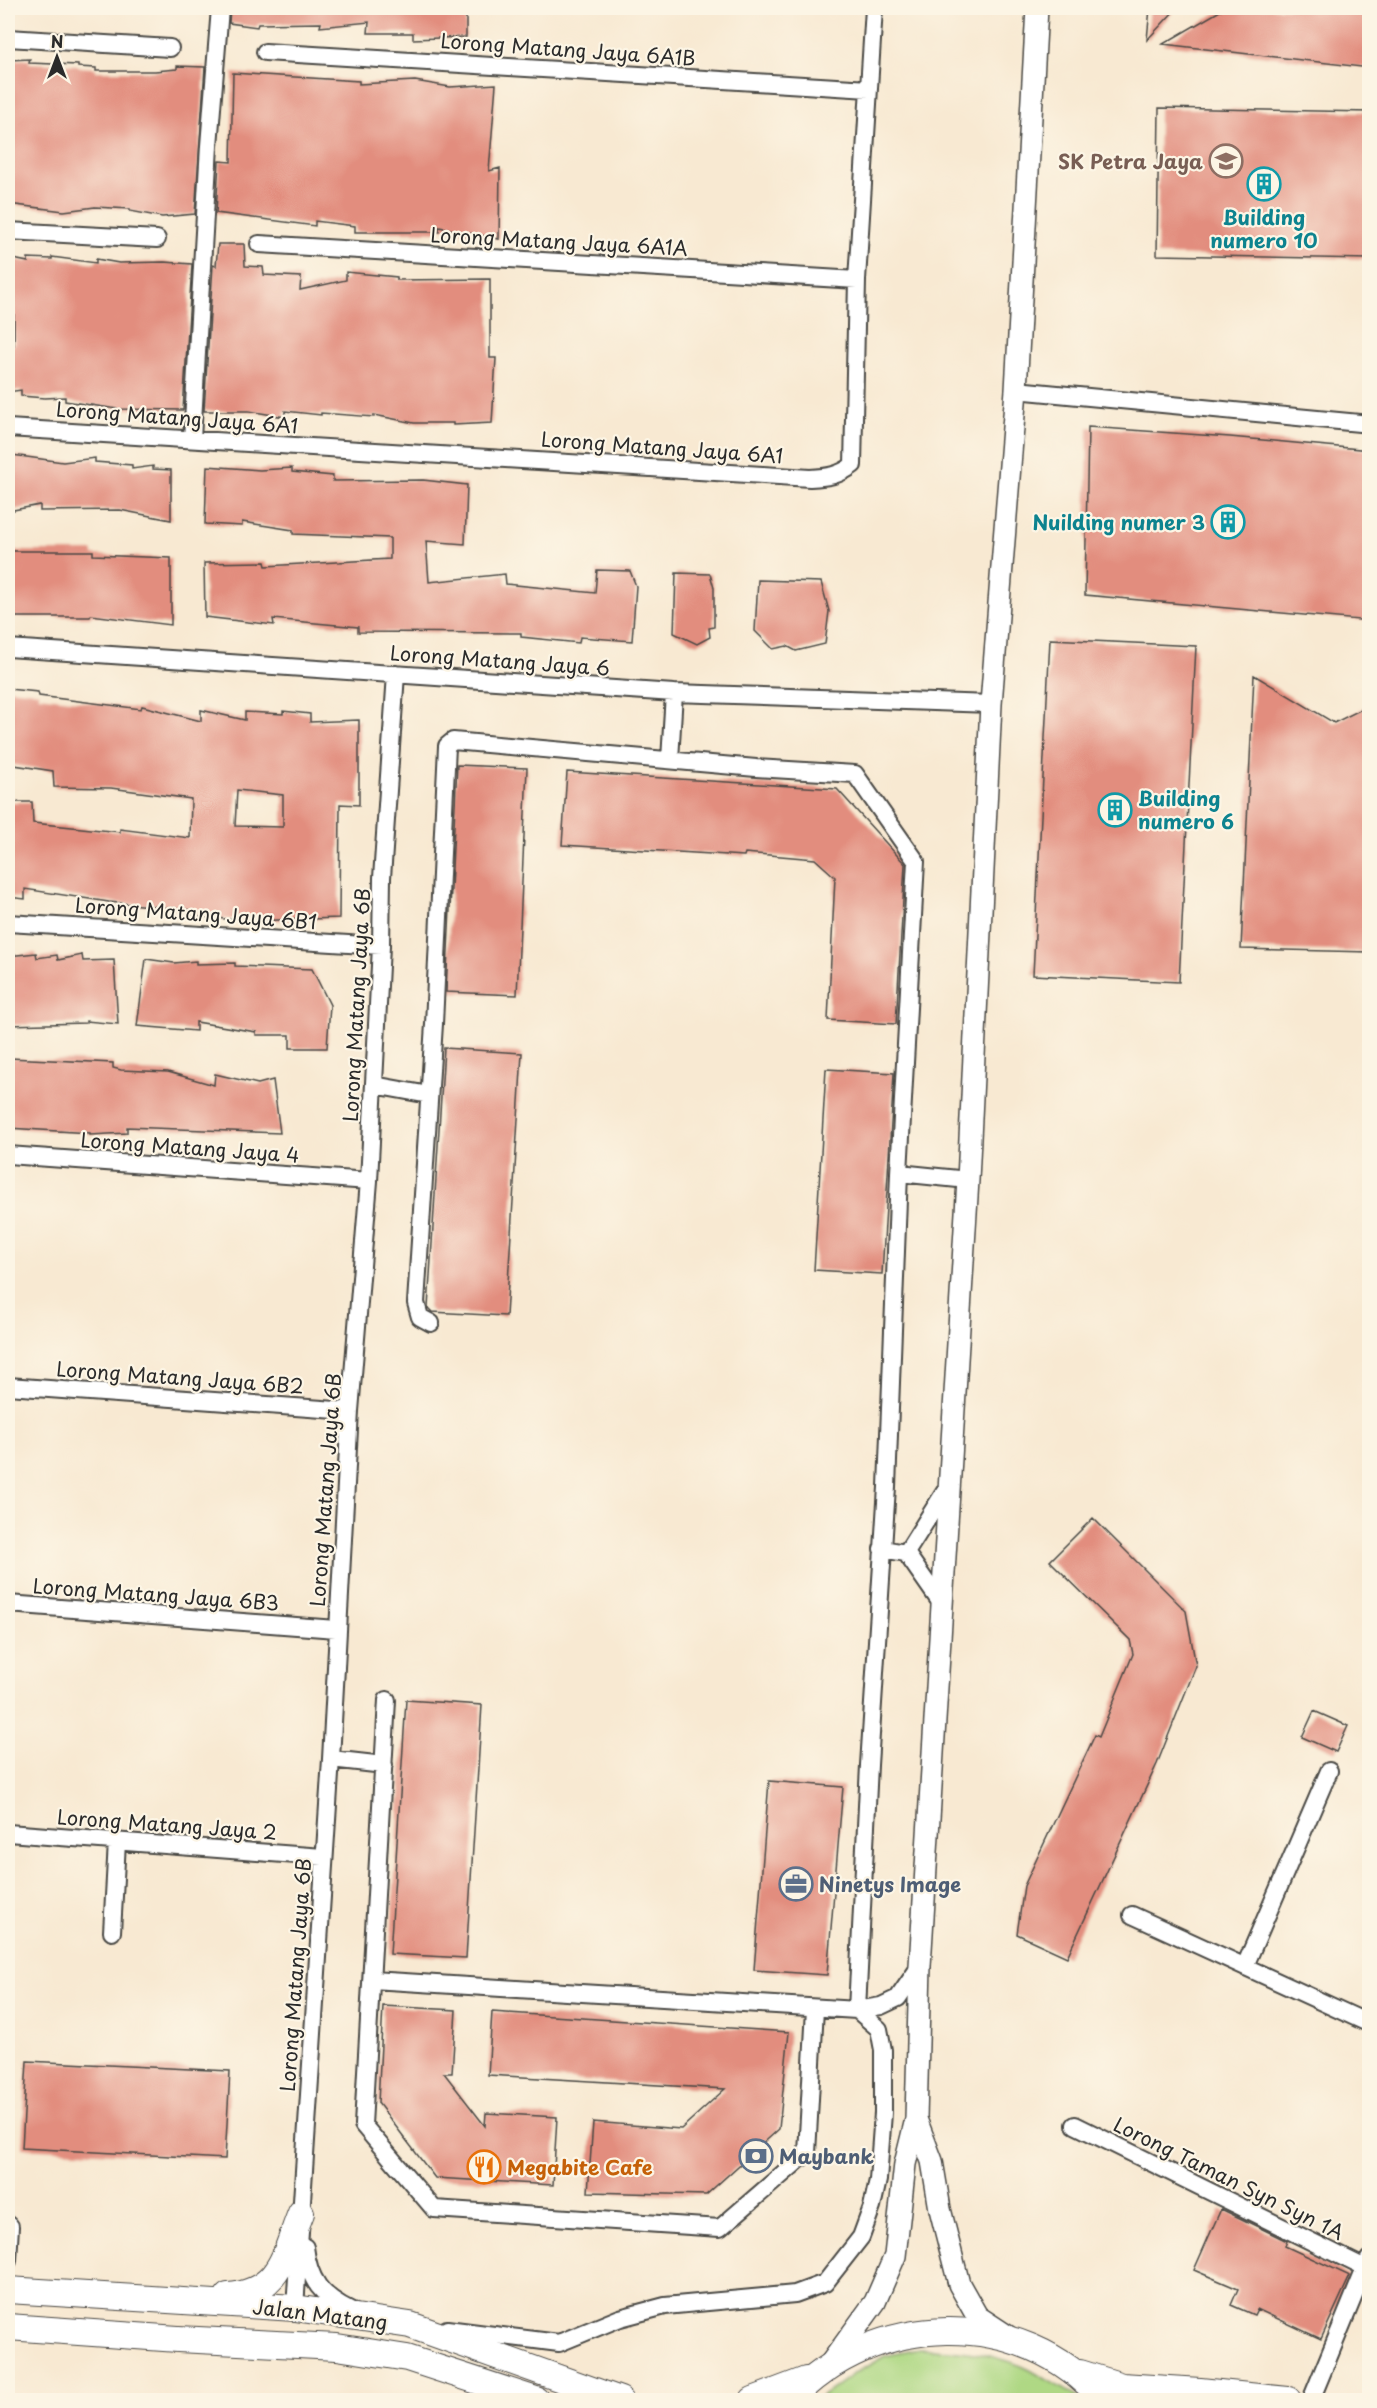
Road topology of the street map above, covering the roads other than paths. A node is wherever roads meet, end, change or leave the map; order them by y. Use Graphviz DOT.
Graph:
graph roads {
  1 [pos="220,8"];
  2 [pos="874,8"];
  3 [pos="1037,8"];
  4 [pos="8,38"];
  5 [pos="170,48"];
  6 [pos="265,52"];
  7 [pos="869,89"];
  8 [pos="8,231"];
  9 [pos="157,239"];
  10 [pos="259,244"];
  11 [pos="857,280"];
  12 [pos="1016,390"];
  13 [pos="1370,424"];
  14 [pos="8,428"];
  15 [pos="192,440"];
  16 [pos="8,648"];
  17 [pos="396,674"];
  18 [pos="674,693"];
  19 [pos="991,704"];
  20 [pos="670,760"];
  21 [pos="8,923"];
  22 [pos="381,946"];
  23 [pos="374,1085"];
  24 [pos="429,1095"];
  25 [pos="8,1155"];
  26 [pos="899,1173"];
  27 [pos="968,1180"];
  28 [pos="369,1181"];
  29 [pos="430,1323"];
  30 [pos="8,1386"];
  31 [pos="350,1411"];
  32 [pos="950,1484"];
  33 [pos="882,1549"];
  34 [pos="906,1553"];
  35 [pos="8,1604"];
  36 [pos="943,1606"];
  37 [pos="336,1629"];
  38 [pos="387,1700"];
  39 [pos="331,1759"];
  40 [pos="384,1765"];
  41 [pos="1329,1770"];
  42 [pos="8,1833"];
  43 [pos="117,1842"];
  44 [pos="323,1857"];
  45 [pos="1132,1915"];
  46 [pos="112,1932"];
  47 [pos="920,1966"];
  48 [pos="1245,1966"];
  49 [pos="372,1980"];
  50 [pos="815,2009"];
  51 [pos="857,2010"];
  52 [pos="1370,2024"];
  53 [pos="916,2120"];
  54 [pos="1075,2125"];
  55 [pos="301,2213"];
  56 [pos="8,2224"];
  57 [pos="8,2261"];
  58 [pos="1367,2263"];
  59 [pos="8,2290"];
  60 [pos="174,2300"];
  61 [pos="295,2308"];
  62 [pos="376,2319"];
  63 [pos="410,2325"];
  64 [pos="8,2327"];
  65 [pos="1019,2343"];
  66 [pos="1065,2367"];
  67 [pos="821,2372"];
  68 [pos="531,2398"];
  69 [pos="620,2400"];
  70 [pos="753,2400"];
  71 [pos="790,2400"];
  72 [pos="1103,2400"];
  73 [pos="1288,2400"];
  74 [pos="1311,2400"];
  1 -- 15 [label="street"];
  2 -- 7 [label="street, Lorong Matang Jaya 6A1"];
  3 -- 12 [label="street"];
  4 -- 5 [label="street"];
  6 -- 7 [label="street, Lorong Matang Jaya 6A1B"];
  7 -- 11 [label="street, Lorong Matang Jaya 6A1"];
  8 -- 9 [label="street"];
  10 -- 11 [label="street, Lorong Matang Jaya 6A1A"];
  11 -- 15 [label="street, Lorong Matang Jaya 6A1"];
  12 -- 13 [label="street"];
  12 -- 19 [label="street"];
  14 -- 15 [label="street, Lorong Matang Jaya 6A1"];
  16 -- 17 [label="street, Lorong Matang Jaya 6"];
  17 -- 18 [label="street, Lorong Matang Jaya 6"];
  17 -- 22 [label="street, Lorong Matang Jaya 6B"];
  18 -- 19 [label="street, Lorong Matang Jaya 6"];
  18 -- 20 [label="street"];
  19 -- 27 [label="street"];
  20 -- 24 [label="street"];
  20 -- 26 [label="street"];
  21 -- 22 [label="street, Lorong Matang Jaya 6B1"];
  22 -- 23 [label="street, Lorong Matang Jaya 6B"];
  23 -- 24 [label="street"];
  23 -- 28 [label="street, Lorong Matang Jaya 6B"];
  24 -- 29 [label="street"];
  25 -- 28 [label="street, Lorong Matang Jaya 4"];
  26 -- 27 [label="street"];
  26 -- 33 [label="street"];
  27 -- 32 [label="street"];
  28 -- 31 [label="street, Lorong Matang Jaya 6B"];
  30 -- 31 [label="street, Lorong Matang Jaya 6B2"];
  31 -- 37 [label="street, Lorong Matang Jaya 6B"];
  32 -- 34 [label="street"];
  32 -- 36 [label="street"];
  33 -- 34 [label="street"];
  33 -- 51 [label="street"];
  34 -- 36 [label="street"];
  35 -- 37 [label="street, Lorong Matang Jaya 6B3"];
  36 -- 47 [label="street"];
  37 -- 39 [label="street, Lorong Matang Jaya 6B"];
  38 -- 40 [label="street"];
  39 -- 40 [label="street"];
  39 -- 44 [label="street, Lorong Matang Jaya 6B"];
  40 -- 49 [label="street"];
  41 -- 48 [label="street"];
  42 -- 43 [label="street, Lorong Matang Jaya 2"];
  43 -- 44 [label="street, Lorong Matang Jaya 2"];
  43 -- 46 [label="street"];
  44 -- 55 [label="street, Lorong Matang Jaya 6B"];
  45 -- 48 [label="street"];
  47 -- 51 [label="street"];
  47 -- 53 [label="street"];
  48 -- 52 [label="street"];
  49 -- 50 [label="street"];
  49 -- 50 [label="street"];
  50 -- 51 [label="street"];
  51 -- 63 [label="street"];
  53 -- 65 [label="street"];
  53 -- 67 [label="street"];
  54 -- 58 [label="street, Lorong Taman Syn Syn 1A"];
  55 -- 60 [label="main road"];
  55 -- 61 [label="street, Lorong Matang Jaya 6B"];
  55 -- 62 [label="street"];
  56 -- 57 [label="street"];
  58 -- 74 [label="street"];
  59 -- 60 [label="main road, Jalan Matang"];
  60 -- 61 [label="main road, Jalan Matang"];
  61 -- 62 [label="main road, Jalan Matang"];
  61 -- 68 [label="main road"];
  62 -- 63 [label="main road, Jalan Matang"];
  63 -- 69 [label="main road, Jalan Matang"];
  64 -- 68 [label="main road, Jalan Matang"];
  65 -- 66 [label="main road"];
  65 -- 67 [label="main road"];
  66 -- 72 [label="main road"];
  66 -- 73 [label="main road"];
  67 -- 70 [label="main road"];
  67 -- 71 [label="main road"];
}
